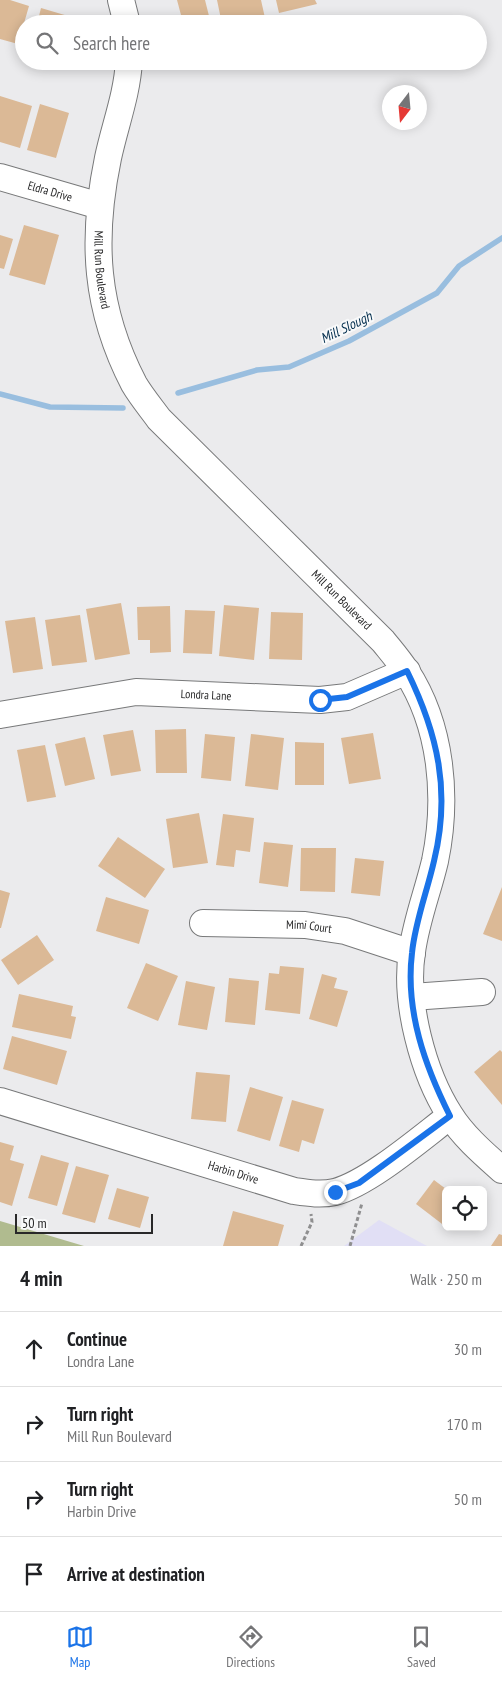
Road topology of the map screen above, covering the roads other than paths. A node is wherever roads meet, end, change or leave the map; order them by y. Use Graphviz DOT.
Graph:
graph roads {
  1 [pos="121,0"];
  2 [pos="125,15"];
  3 [pos="129,70"];
  4 [pos="0,177"];
  5 [pos="100,206"];
  6 [pos="407,671"];
  7 [pos="0,715"];
  8 [pos="202,923"];
  9 [pos="412,953"];
  10 [pos="482,992"];
  11 [pos="412,997"];
  12 [pos="0,1101"];
  13 [pos="450,1116"];
  14 [pos="502,1170"];
  1 -- 2 [label="street"];
  3 -- 5 [label="street, Mill Run Boulevard"];
  4 -- 5 [label="street, Eldra Drive"];
  5 -- 6 [label="street, Mill Run Boulevard"];
  6 -- 7 [label="street, Londra Lane"];
  6 -- 9 [label="street, Mill Run Boulevard"];
  8 -- 9 [label="street, Mimi Court"];
  9 -- 11 [label="street, Mill Run Boulevard"];
  10 -- 11 [label="street"];
  11 -- 13 [label="street, Mill Run Boulevard"];
  12 -- 13 [label="street, Harbin Drive"];
  13 -- 14 [label="street, Mill Run Boulevard"];
}
